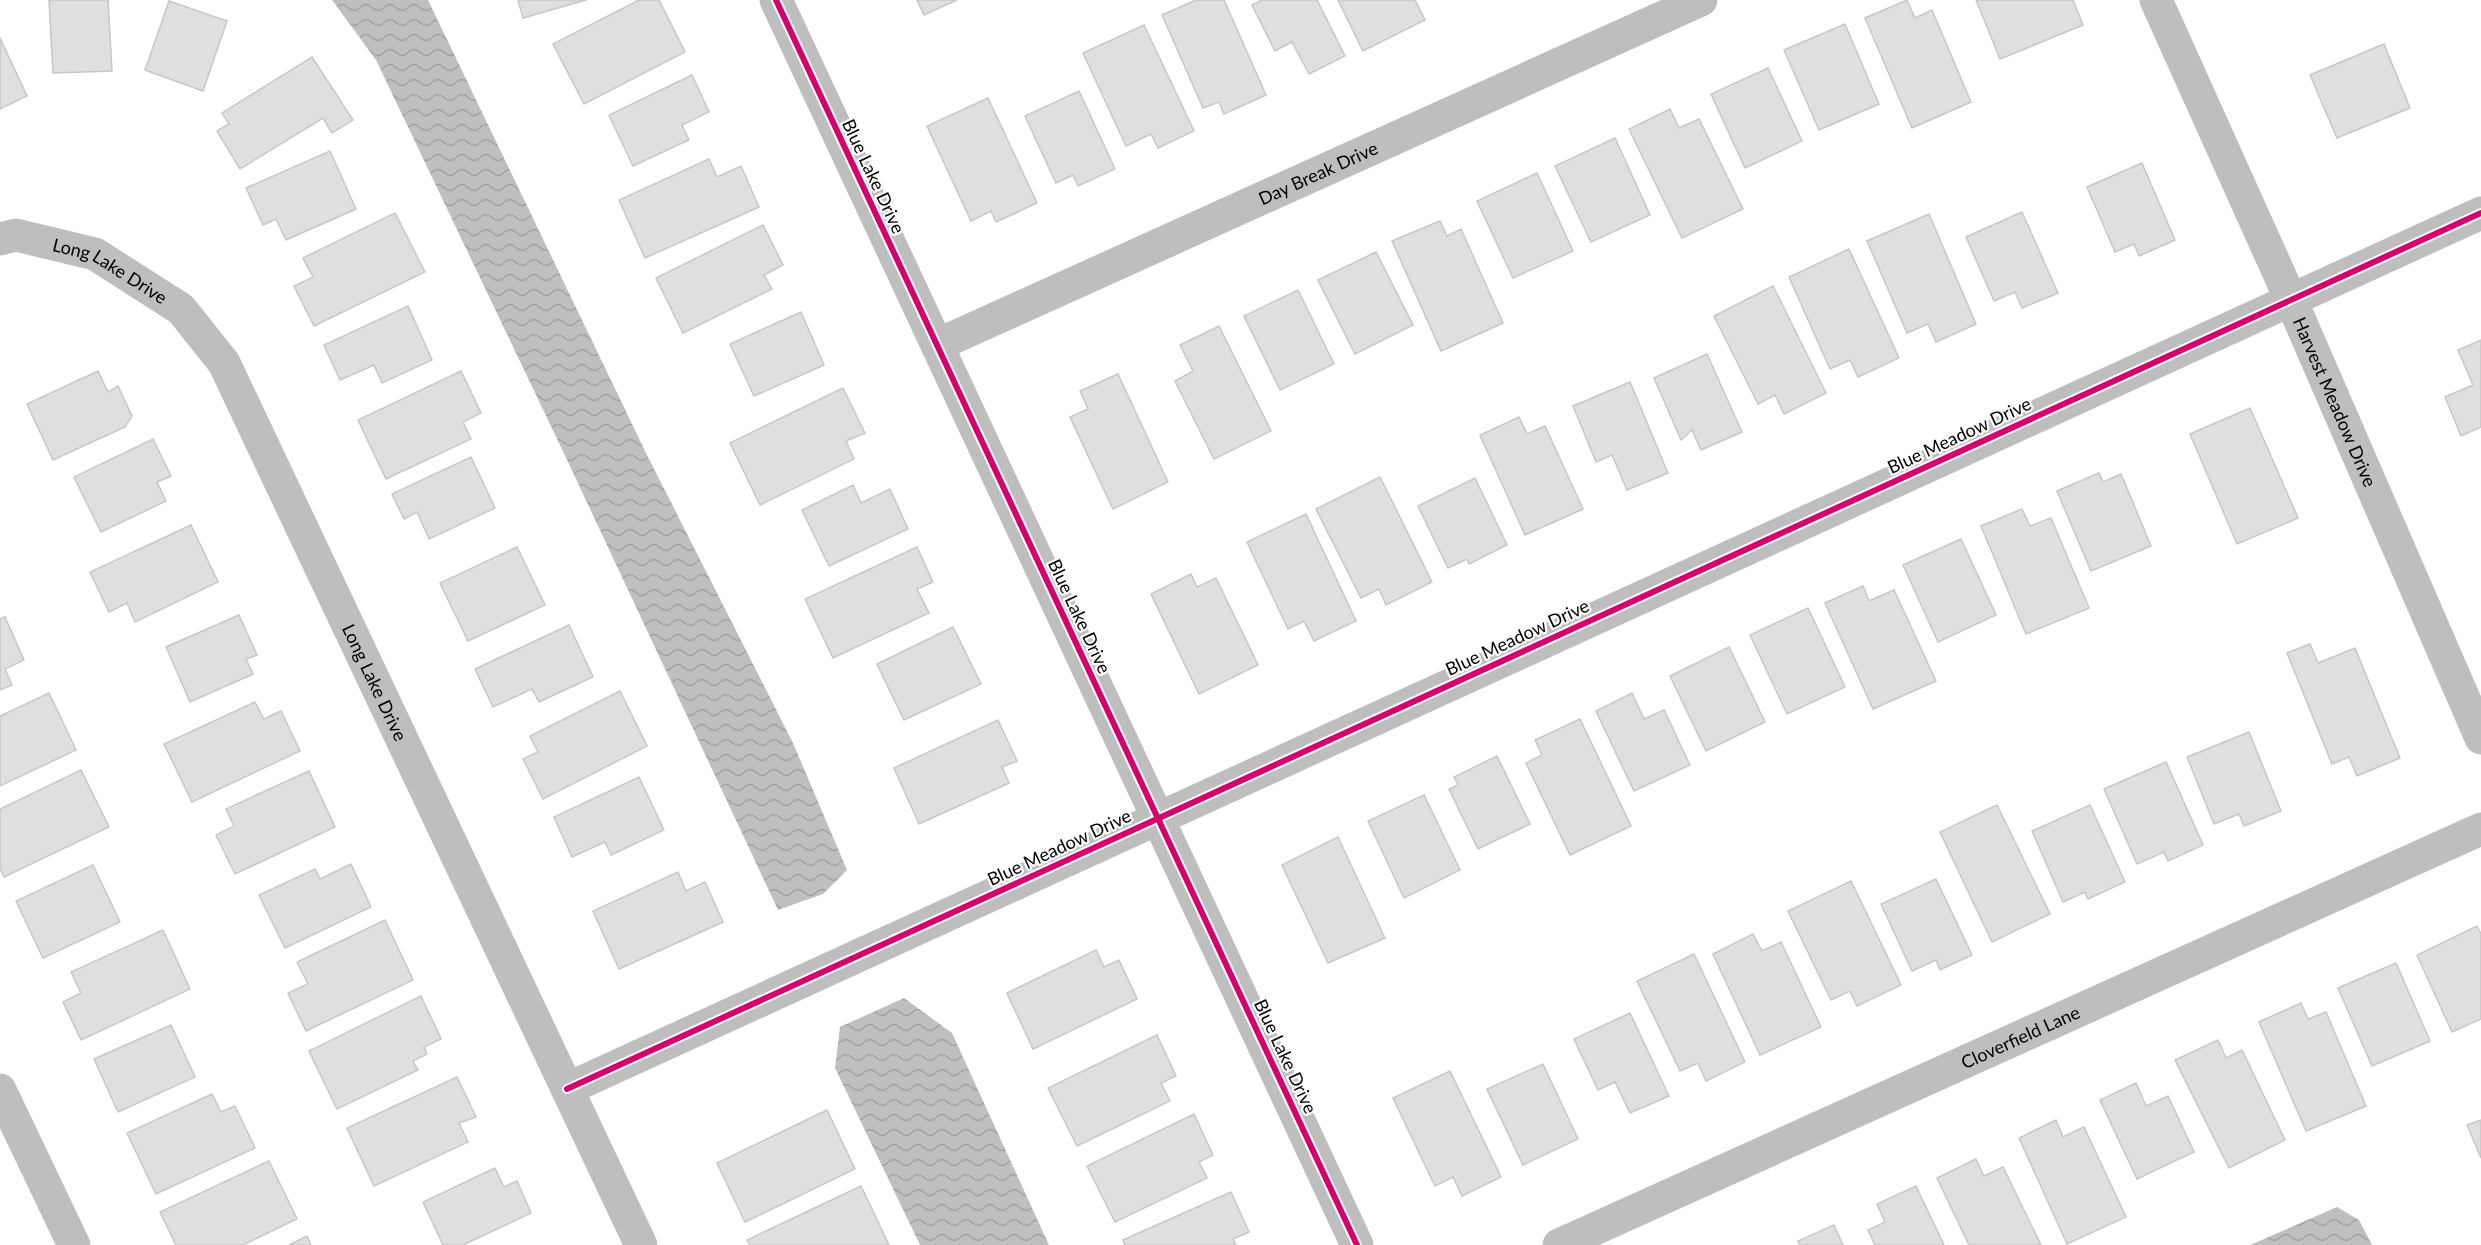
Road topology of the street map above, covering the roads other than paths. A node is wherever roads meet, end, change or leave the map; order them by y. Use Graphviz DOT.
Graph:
graph roads {
  1 [pos="776,0"];
  2 [pos="1701,0"];
  3 [pos="2156,0"];
  4 [pos="2481,213"];
  5 [pos="0,239"];
  6 [pos="2291,300"];
  7 [pos="937,345"];
  8 [pos="2481,738"];
  9 [pos="1158,818"];
  10 [pos="2481,829"];
  11 [pos="0,1089"];
  12 [pos="567,1089"];
  13 [pos="74,1245"];
  14 [pos="641,1245"];
  15 [pos="1357,1245"];
  16 [pos="1559,1245"];
  1 -- 7 [label="street, Blue Lake Drive"];
  2 -- 7 [label="street, Day Break Drive"];
  3 -- 6 [label="street, Harvest Meadow Drive"];
  4 -- 6 [label="street, Blue Meadow Drive"];
  5 -- 12 [label="street, Long Lake Drive"];
  6 -- 8 [label="street, Harvest Meadow Drive"];
  6 -- 9 [label="street, Blue Meadow Drive"];
  7 -- 9 [label="street, Blue Lake Drive"];
  9 -- 12 [label="street, Blue Meadow Drive"];
  9 -- 15 [label="street, Blue Lake Drive"];
  10 -- 16 [label="street, Cloverfield Lane"];
  11 -- 13 [label="street"];
  12 -- 14 [label="street, Long Lake Drive"];
}
